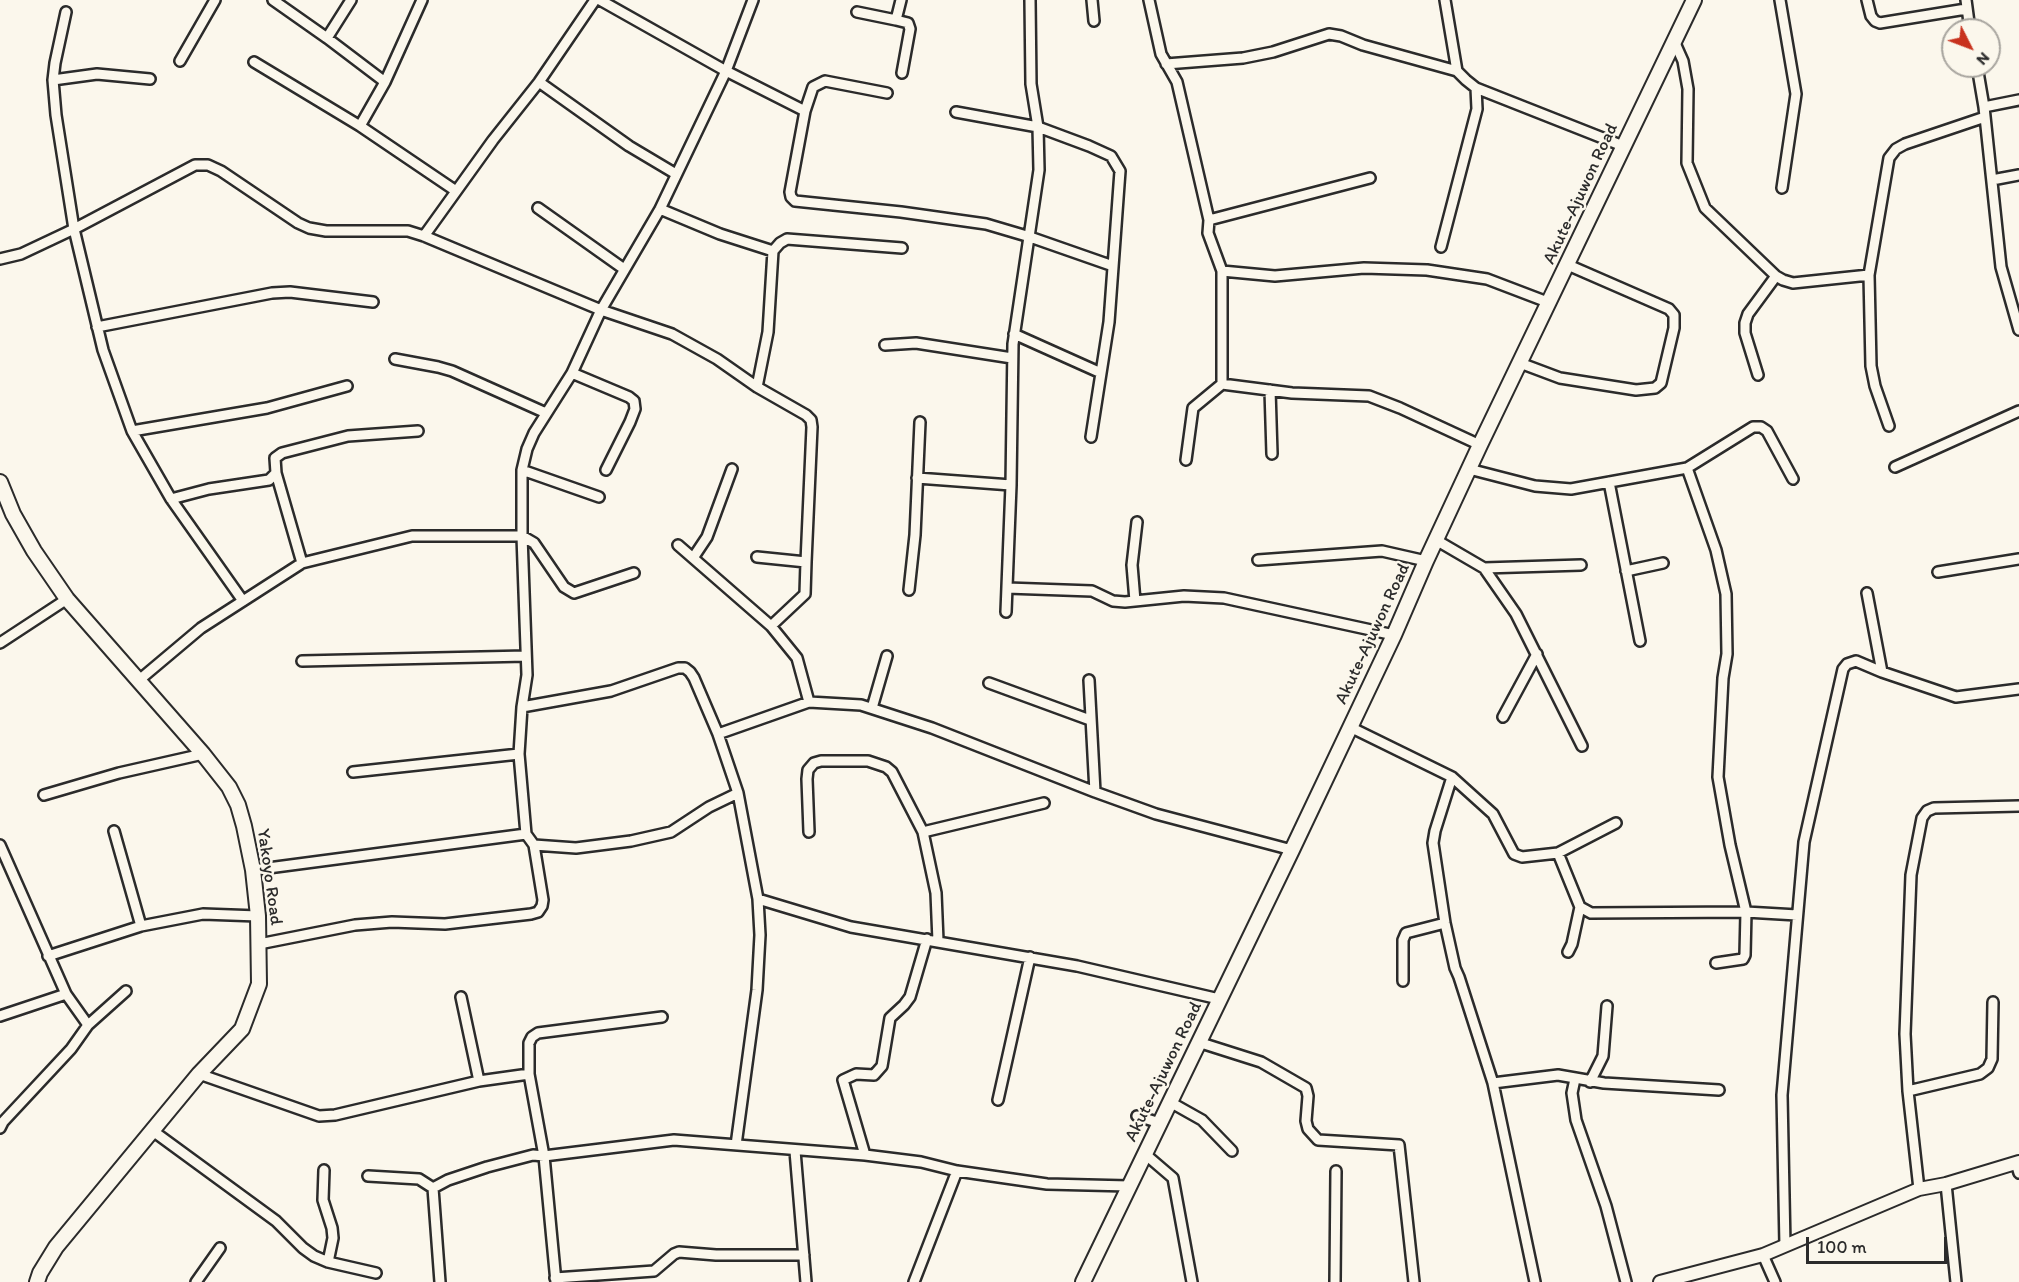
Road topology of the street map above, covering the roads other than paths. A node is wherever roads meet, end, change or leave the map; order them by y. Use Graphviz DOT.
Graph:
graph roads {
  1 [pos="215,0"];
  2 [pos="273,0"];
  3 [pos="351,0"];
  4 [pos="422,0"];
  5 [pos="595,0"];
  6 [pos="600,0"];
  7 [pos="753,0"];
  8 [pos="901,0"];
  9 [pos="1030,0"];
  10 [pos="1092,0"];
  11 [pos="1149,0"];
  12 [pos="1444,0"];
  13 [pos="1694,0"];
  14 [pos="1780,0"];
  15 [pos="1867,0"];
  16 [pos="1966,4"];
  17 [pos="66,12"];
  18 [pos="857,12"];
  19 [pos="896,20"];
  20 [pos="1094,21"];
  21 [pos="327,38"];
  22 [pos="1675,43"];
  23 [pos="180,61"];
  24 [pos="254,62"];
  25 [pos="1166,64"];
  26 [pos="726,71"];
  27 [pos="1457,71"];
  28 [pos="902,74"];
  29 [pos="1979,78"];
  30 [pos="150,79"];
  31 [pos="53,80"];
  32 [pos="385,82"];
  33 [pos="539,82"];
  34 [pos="1476,88"];
  35 [pos="887,93"];
  36 [pos="2019,100"];
  37 [pos="805,111"];
  38 [pos="956,112"];
  39 [pos="1984,112"];
  40 [pos="360,126"];
  41 [pos="1038,127"];
  42 [pos="1623,146"];
  43 [pos="676,174"];
  44 [pos="2019,175"];
  45 [pos="1370,178"];
  46 [pos="1992,180"];
  47 [pos="1782,188"];
  48 [pos="456,191"];
  49 [pos="538,208"];
  50 [pos="660,209"];
  51 [pos="1209,220"];
  52 [pos="74,229"];
  53 [pos="424,236"];
  54 [pos="1030,237"];
  55 [pos="1441,247"];
  56 [pos="902,248"];
  57 [pos="773,251"];
  58 [pos="0,259"];
  59 [pos="1568,265"];
  60 [pos="1113,266"];
  61 [pos="624,269"];
  62 [pos="1222,271"];
  63 [pos="1869,274"];
  64 [pos="1776,276"];
  65 [pos="373,302"];
  66 [pos="1550,303"];
  67 [pos="601,310"];
  68 [pos="97,327"];
  69 [pos="2019,330"];
  70 [pos="1014,334"];
  71 [pos="885,345"];
  72 [pos="1012,358"];
  73 [pos="395,359"];
  74 [pos="1520,363"];
  75 [pos="572,373"];
  76 [pos="1101,373"];
  77 [pos="1758,375"];
  78 [pos="1222,384"];
  79 [pos="347,386"];
  80 [pos="757,387"];
  81 [pos="1270,390"];
  82 [pos="2019,411"];
  83 [pos="546,413"];
  84 [pos="920,423"];
  85 [pos="1889,426"];
  86 [pos="132,431"];
  87 [pos="418,431"];
  88 [pos="1091,437"];
  89 [pos="1480,445"];
  90 [pos="1272,454"];
  91 [pos="1186,460"];
  92 [pos="1895,467"];
  93 [pos="1687,468"];
  94 [pos="732,469"];
  95 [pos="1469,469"];
  96 [pos="522,470"];
  97 [pos="606,470"];
  98 [pos="276,473"];
  99 [pos="917,478"];
  100 [pos="1793,479"];
  101 [pos="0,482"];
  102 [pos="1609,482"];
  103 [pos="1011,485"];
  104 [pos="599,497"];
  105 [pos="171,499"];
  106 [pos="1137,522"];
  107 [pos="522,536"];
  108 [pos="1436,540"];
  109 [pos="678,545"];
  110 [pos="757,557"];
  111 [pos="693,558"];
  112 [pos="2019,559"];
  113 [pos="1258,560"];
  114 [pos="1426,561"];
  115 [pos="806,562"];
  116 [pos="302,563"];
  117 [pos="1663,563"];
  118 [pos="1581,565"];
  119 [pos="1484,568"];
  120 [pos="1626,571"];
  121 [pos="1938,572"];
  122 [pos="634,573"];
  123 [pos="1007,588"];
  124 [pos="909,590"];
  125 [pos="1867,593"];
  126 [pos="67,599"];
  127 [pos="243,601"];
  128 [pos="1135,601"];
  129 [pos="1006,612"];
  130 [pos="771,626"];
  131 [pos="1394,635"];
  132 [pos="1640,641"];
  133 [pos="0,643"];
  134 [pos="1537,654"];
  135 [pos="526,656"];
  136 [pos="887,656"];
  137 [pos="302,661"];
  138 [pos="1882,672"];
  139 [pos="1089,680"];
  140 [pos="138,681"];
  141 [pos="989,683"];
  142 [pos="2019,689"];
  143 [pos="809,702"];
  144 [pos="522,707"];
  145 [pos="872,708"];
  146 [pos="1503,717"];
  147 [pos="1090,720"];
  148 [pos="1350,727"];
  149 [pos="718,734"];
  150 [pos="1582,746"];
  151 [pos="203,754"];
  152 [pos="519,754"];
  153 [pos="353,772"];
  154 [pos="1452,777"];
  155 [pos="1095,792"];
  156 [pos="738,793"];
  157 [pos="44,795"];
  158 [pos="1044,803"];
  159 [pos="2019,806"];
  160 [pos="1617,823"];
  161 [pos="114,831"];
  162 [pos="809,832"];
  163 [pos="923,832"];
  164 [pos="526,834"];
  165 [pos="0,845"];
  166 [pos="534,845"];
  167 [pos="1293,850"];
  168 [pos="1558,853"];
  169 [pos="253,870"];
  170 [pos="758,899"];
  171 [pos="1580,907"];
  172 [pos="1746,912"];
  173 [pos="1797,915"];
  174 [pos="258,916"];
  175 [pos="1444,923"];
  176 [pos="141,926"];
  177 [pos="927,939"];
  178 [pos="938,941"];
  179 [pos="259,944"];
  180 [pos="1568,952"];
  181 [pos="48,956"];
  182 [pos="1030,957"];
  183 [pos="1716,963"];
  184 [pos="1403,981"];
  185 [pos="126,990"];
  186 [pos="66,994"];
  187 [pos="461,997"];
  188 [pos="1219,999"];
  189 [pos="1994,1002"];
  190 [pos="1607,1006"];
  191 [pos="0,1016"];
  192 [pos="663,1017"];
  193 [pos="88,1025"];
  194 [pos="1198,1042"];
  195 [pos="199,1074"];
  196 [pos="529,1074"];
  197 [pos="1575,1079"];
  198 [pos="479,1081"];
  199 [pos="1590,1082"];
  200 [pos="1493,1083"];
  201 [pos="1719,1090"];
  202 [pos="1908,1091"];
  203 [pos="998,1100"];
  204 [pos="1170,1102"];
  205 [pos="1137,1116"];
  206 [pos="1160,1123"];
  207 [pos="0,1128"];
  208 [pos="153,1131"];
  209 [pos="736,1145"];
  210 [pos="795,1151"];
  211 [pos="1232,1151"];
  212 [pos="1145,1154"];
  213 [pos="865,1155"];
  214 [pos="544,1156"];
  215 [pos="2018,1166"];
  216 [pos="324,1170"];
  217 [pos="957,1171"];
  218 [pos="1336,1171"];
  219 [pos="368,1176"];
  220 [pos="1946,1184"];
  221 [pos="1129,1186"];
  222 [pos="433,1188"];
  223 [pos="1919,1189"];
  224 [pos="1785,1246"];
  225 [pos="220,1248"];
  226 [pos="804,1255"];
  227 [pos="1763,1255"];
  228 [pos="328,1262"];
  229 [pos="376,1273"];
  230 [pos="555,1280"];
  231 [pos="37,1282"];
  232 [pos="196,1282"];
  233 [pos="440,1282"];
  234 [pos="806,1282"];
  235 [pos="914,1282"];
  236 [pos="1083,1282"];
  237 [pos="1192,1282"];
  238 [pos="1335,1282"];
  239 [pos="1414,1282"];
  240 [pos="1535,1282"];
  241 [pos="1626,1282"];
  242 [pos="1660,1282"];
  243 [pos="1775,1282"];
  244 [pos="1956,1282"];
  1 -- 23 [label="street"];
  2 -- 21 [label="street"];
  3 -- 21 [label="street"];
  4 -- 32 [label="street"];
  5 -- 33 [label="street"];
  6 -- 26 [label="street"];
  7 -- 26 [label="street"];
  8 -- 19 [label="street"];
  9 -- 41 [label="street"];
  10 -- 20 [label="street"];
  11 -- 25 [label="street"];
  12 -- 27 [label="street"];
  13 -- 22 [label="main road, Akute-Ajuwon Road"];
  14 -- 47 [label="street"];
  15 -- 16 [label="street"];
  17 -- 31 [label="street"];
  18 -- 19 [label="street"];
  19 -- 28 [label="street"];
  21 -- 32 [label="street"];
  22 -- 42 [label="main road, Akute-Ajuwon Road"];
  22 -- 64 [label="street"];
  24 -- 40 [label="street"];
  25 -- 27 [label="street"];
  25 -- 51 [label="street"];
  26 -- 37 [label="street"];
  26 -- 43 [label="street"];
  27 -- 34 [label="street"];
  29 -- 39 [label="street"];
  30 -- 31 [label="street"];
  31 -- 52 [label="street"];
  32 -- 40 [label="street"];
  33 -- 43 [label="street"];
  33 -- 48 [label="street"];
  34 -- 42 [label="street"];
  34 -- 55 [label="street"];
  35 -- 37 [label="street"];
  36 -- 39 [label="street"];
  37 -- 54 [label="street"];
  38 -- 41 [label="street"];
  39 -- 46 [label="street"];
  39 -- 63 [label="street"];
  40 -- 48 [label="street"];
  41 -- 54 [label="street"];
  41 -- 60 [label="street"];
  42 -- 59 [label="main road, Akute-Ajuwon Road"];
  43 -- 50 [label="street"];
  44 -- 46 [label="street"];
  45 -- 51 [label="street"];
  46 -- 69 [label="street"];
  48 -- 53 [label="street"];
  49 -- 61 [label="street"];
  50 -- 57 [label="street"];
  50 -- 61 [label="street"];
  51 -- 62 [label="street"];
  52 -- 53 [label="street"];
  52 -- 58 [label="street"];
  52 -- 68 [label="street"];
  53 -- 67 [label="street"];
  54 -- 60 [label="street"];
  54 -- 70 [label="street"];
  56 -- 57 [label="street"];
  57 -- 80 [label="street"];
  59 -- 66 [label="main road, Akute-Ajuwon Road"];
  59 -- 74 [label="street"];
  60 -- 76 [label="street"];
  61 -- 67 [label="street"];
  62 -- 66 [label="street"];
  62 -- 78 [label="street"];
  63 -- 64 [label="street"];
  63 -- 85 [label="street"];
  64 -- 77 [label="street"];
  65 -- 68 [label="street"];
  66 -- 74 [label="main road, Akute-Ajuwon Road"];
  67 -- 75 [label="street"];
  67 -- 80 [label="street"];
  68 -- 86 [label="street"];
  70 -- 72 [label="street"];
  70 -- 76 [label="street"];
  71 -- 72 [label="street"];
  72 -- 103 [label="street"];
  73 -- 83 [label="street"];
  74 -- 89 [label="main road, Akute-Ajuwon Road"];
  75 -- 83 [label="street"];
  75 -- 97 [label="street"];
  76 -- 88 [label="street"];
  78 -- 81 [label="street"];
  78 -- 91 [label="street"];
  79 -- 86 [label="street"];
  80 -- 115 [label="street"];
  81 -- 89 [label="street"];
  81 -- 90 [label="street"];
  82 -- 92 [label="street"];
  83 -- 96 [label="street"];
  84 -- 99 [label="street"];
  86 -- 105 [label="street"];
  87 -- 98 [label="street"];
  89 -- 95 [label="main road, Akute-Ajuwon Road"];
  93 -- 100 [label="street"];
  93 -- 102 [label="street"];
  93 -- 172 [label="street"];
  94 -- 111 [label="street"];
  95 -- 102 [label="street"];
  95 -- 108 [label="main road, Akute-Ajuwon Road"];
  96 -- 104 [label="street"];
  96 -- 107 [label="street"];
  98 -- 105 [label="street"];
  98 -- 116 [label="street"];
  99 -- 103 [label="street"];
  99 -- 124 [label="street"];
  101 -- 126 [label="main road, Yakoyo Road"];
  102 -- 120 [label="street"];
  103 -- 123 [label="street"];
  105 -- 127 [label="street"];
  106 -- 128 [label="street"];
  107 -- 116 [label="street"];
  107 -- 122 [label="street"];
  107 -- 135 [label="street"];
  108 -- 114 [label="main road, Akute-Ajuwon Road"];
  108 -- 119 [label="street"];
  109 -- 111 [label="street"];
  110 -- 115 [label="street"];
  111 -- 130 [label="street"];
  112 -- 121 [label="street"];
  113 -- 114 [label="street"];
  114 -- 131 [label="main road, Akute-Ajuwon Road"];
  115 -- 130 [label="street"];
  116 -- 127 [label="street"];
  117 -- 120 [label="street"];
  118 -- 119 [label="street"];
  119 -- 134 [label="street"];
  120 -- 132 [label="street"];
  123 -- 128 [label="street"];
  123 -- 129 [label="street"];
  125 -- 138 [label="street"];
  126 -- 133 [label="street"];
  126 -- 140 [label="main road, Yakoyo Road"];
  127 -- 140 [label="street"];
  128 -- 131 [label="street"];
  130 -- 143 [label="street"];
  131 -- 148 [label="main road, Akute-Ajuwon Road"];
  134 -- 146 [label="street"];
  134 -- 150 [label="street"];
  135 -- 137 [label="street"];
  135 -- 144 [label="street"];
  136 -- 145 [label="street"];
  138 -- 142 [label="street"];
  138 -- 173 [label="street"];
  139 -- 147 [label="street"];
  140 -- 151 [label="main road, Yakoyo Road"];
  141 -- 147 [label="street"];
  143 -- 145 [label="street"];
  143 -- 149 [label="street"];
  144 -- 149 [label="street"];
  144 -- 152 [label="street"];
  145 -- 155 [label="street"];
  147 -- 155 [label="street"];
  148 -- 154 [label="street"];
  148 -- 167 [label="main road, Akute-Ajuwon Road"];
  149 -- 156 [label="street"];
  151 -- 157 [label="street"];
  151 -- 169 [label="main road, Yakoyo Road"];
  152 -- 153 [label="street"];
  152 -- 164 [label="street"];
  154 -- 168 [label="street"];
  154 -- 175 [label="street"];
  155 -- 167 [label="street"];
  156 -- 166 [label="street"];
  156 -- 170 [label="street"];
  158 -- 163 [label="street"];
  159 -- 202 [label="street"];
  160 -- 168 [label="street"];
  161 -- 176 [label="street"];
  162 -- 163 [label="street"];
  163 -- 178 [label="street"];
  164 -- 166 [label="street"];
  164 -- 169 [label="street"];
  165 -- 181 [label="street"];
  166 -- 179 [label="street"];
  167 -- 188 [label="main road, Akute-Ajuwon Road"];
  168 -- 171 [label="street"];
  169 -- 174 [label="main road, Yakoyo Road"];
  170 -- 177 [label="street"];
  170 -- 209 [label="street"];
  171 -- 172 [label="street"];
  171 -- 180 [label="street"];
  172 -- 173 [label="street"];
  172 -- 183 [label="street"];
  173 -- 224 [label="street"];
  174 -- 176 [label="street"];
  174 -- 179 [label="main road, Yakoyo Road"];
  175 -- 184 [label="street"];
  175 -- 200 [label="street"];
  176 -- 181 [label="street"];
  177 -- 178 [label="street"];
  177 -- 213 [label="street"];
  178 -- 182 [label="street"];
  179 -- 195 [label="main road, Yakoyo Road"];
  181 -- 186 [label="street"];
  182 -- 188 [label="street"];
  182 -- 203 [label="street"];
  185 -- 193 [label="street"];
  186 -- 191 [label="street"];
  186 -- 193 [label="street"];
  187 -- 198 [label="street"];
  188 -- 194 [label="main road, Akute-Ajuwon Road"];
  189 -- 202 [label="street"];
  190 -- 199 [label="street"];
  192 -- 196 [label="street"];
  193 -- 207 [label="street"];
  194 -- 204 [label="main road, Akute-Ajuwon Road"];
  194 -- 239 [label="street"];
  195 -- 198 [label="street"];
  195 -- 208 [label="main road, Yakoyo Road"];
  196 -- 198 [label="street"];
  196 -- 214 [label="street"];
  197 -- 199 [label="street"];
  197 -- 200 [label="street"];
  197 -- 241 [label="street"];
  199 -- 201 [label="street"];
  200 -- 240 [label="street"];
  202 -- 223 [label="street"];
  204 -- 206 [label="main road, Akute-Ajuwon Road"];
  204 -- 211 [label="street"];
  205 -- 206 [label="street"];
  206 -- 212 [label="main road, Akute-Ajuwon Road"];
  208 -- 228 [label="street"];
  208 -- 231 [label="main road, Yakoyo Road"];
  209 -- 210 [label="street"];
  209 -- 214 [label="street"];
  210 -- 213 [label="street"];
  210 -- 226 [label="street"];
  212 -- 221 [label="main road, Akute-Ajuwon Road"];
  212 -- 237 [label="street"];
  213 -- 217 [label="street"];
  214 -- 222 [label="street"];
  214 -- 230 [label="street"];
  215 -- 220 [label="street"];
  216 -- 228 [label="street"];
  217 -- 221 [label="street"];
  217 -- 235 [label="street"];
  218 -- 238 [label="street"];
  219 -- 222 [label="street"];
  220 -- 223 [label="street"];
  220 -- 244 [label="street"];
  221 -- 236 [label="main road, Akute-Ajuwon Road"];
  222 -- 233 [label="street"];
  223 -- 224 [label="street"];
  224 -- 227 [label="street"];
  225 -- 232 [label="street"];
  226 -- 230 [label="street"];
  226 -- 234 [label="street"];
  227 -- 242 [label="street"];
  227 -- 243 [label="street"];
  228 -- 229 [label="street"];
}
